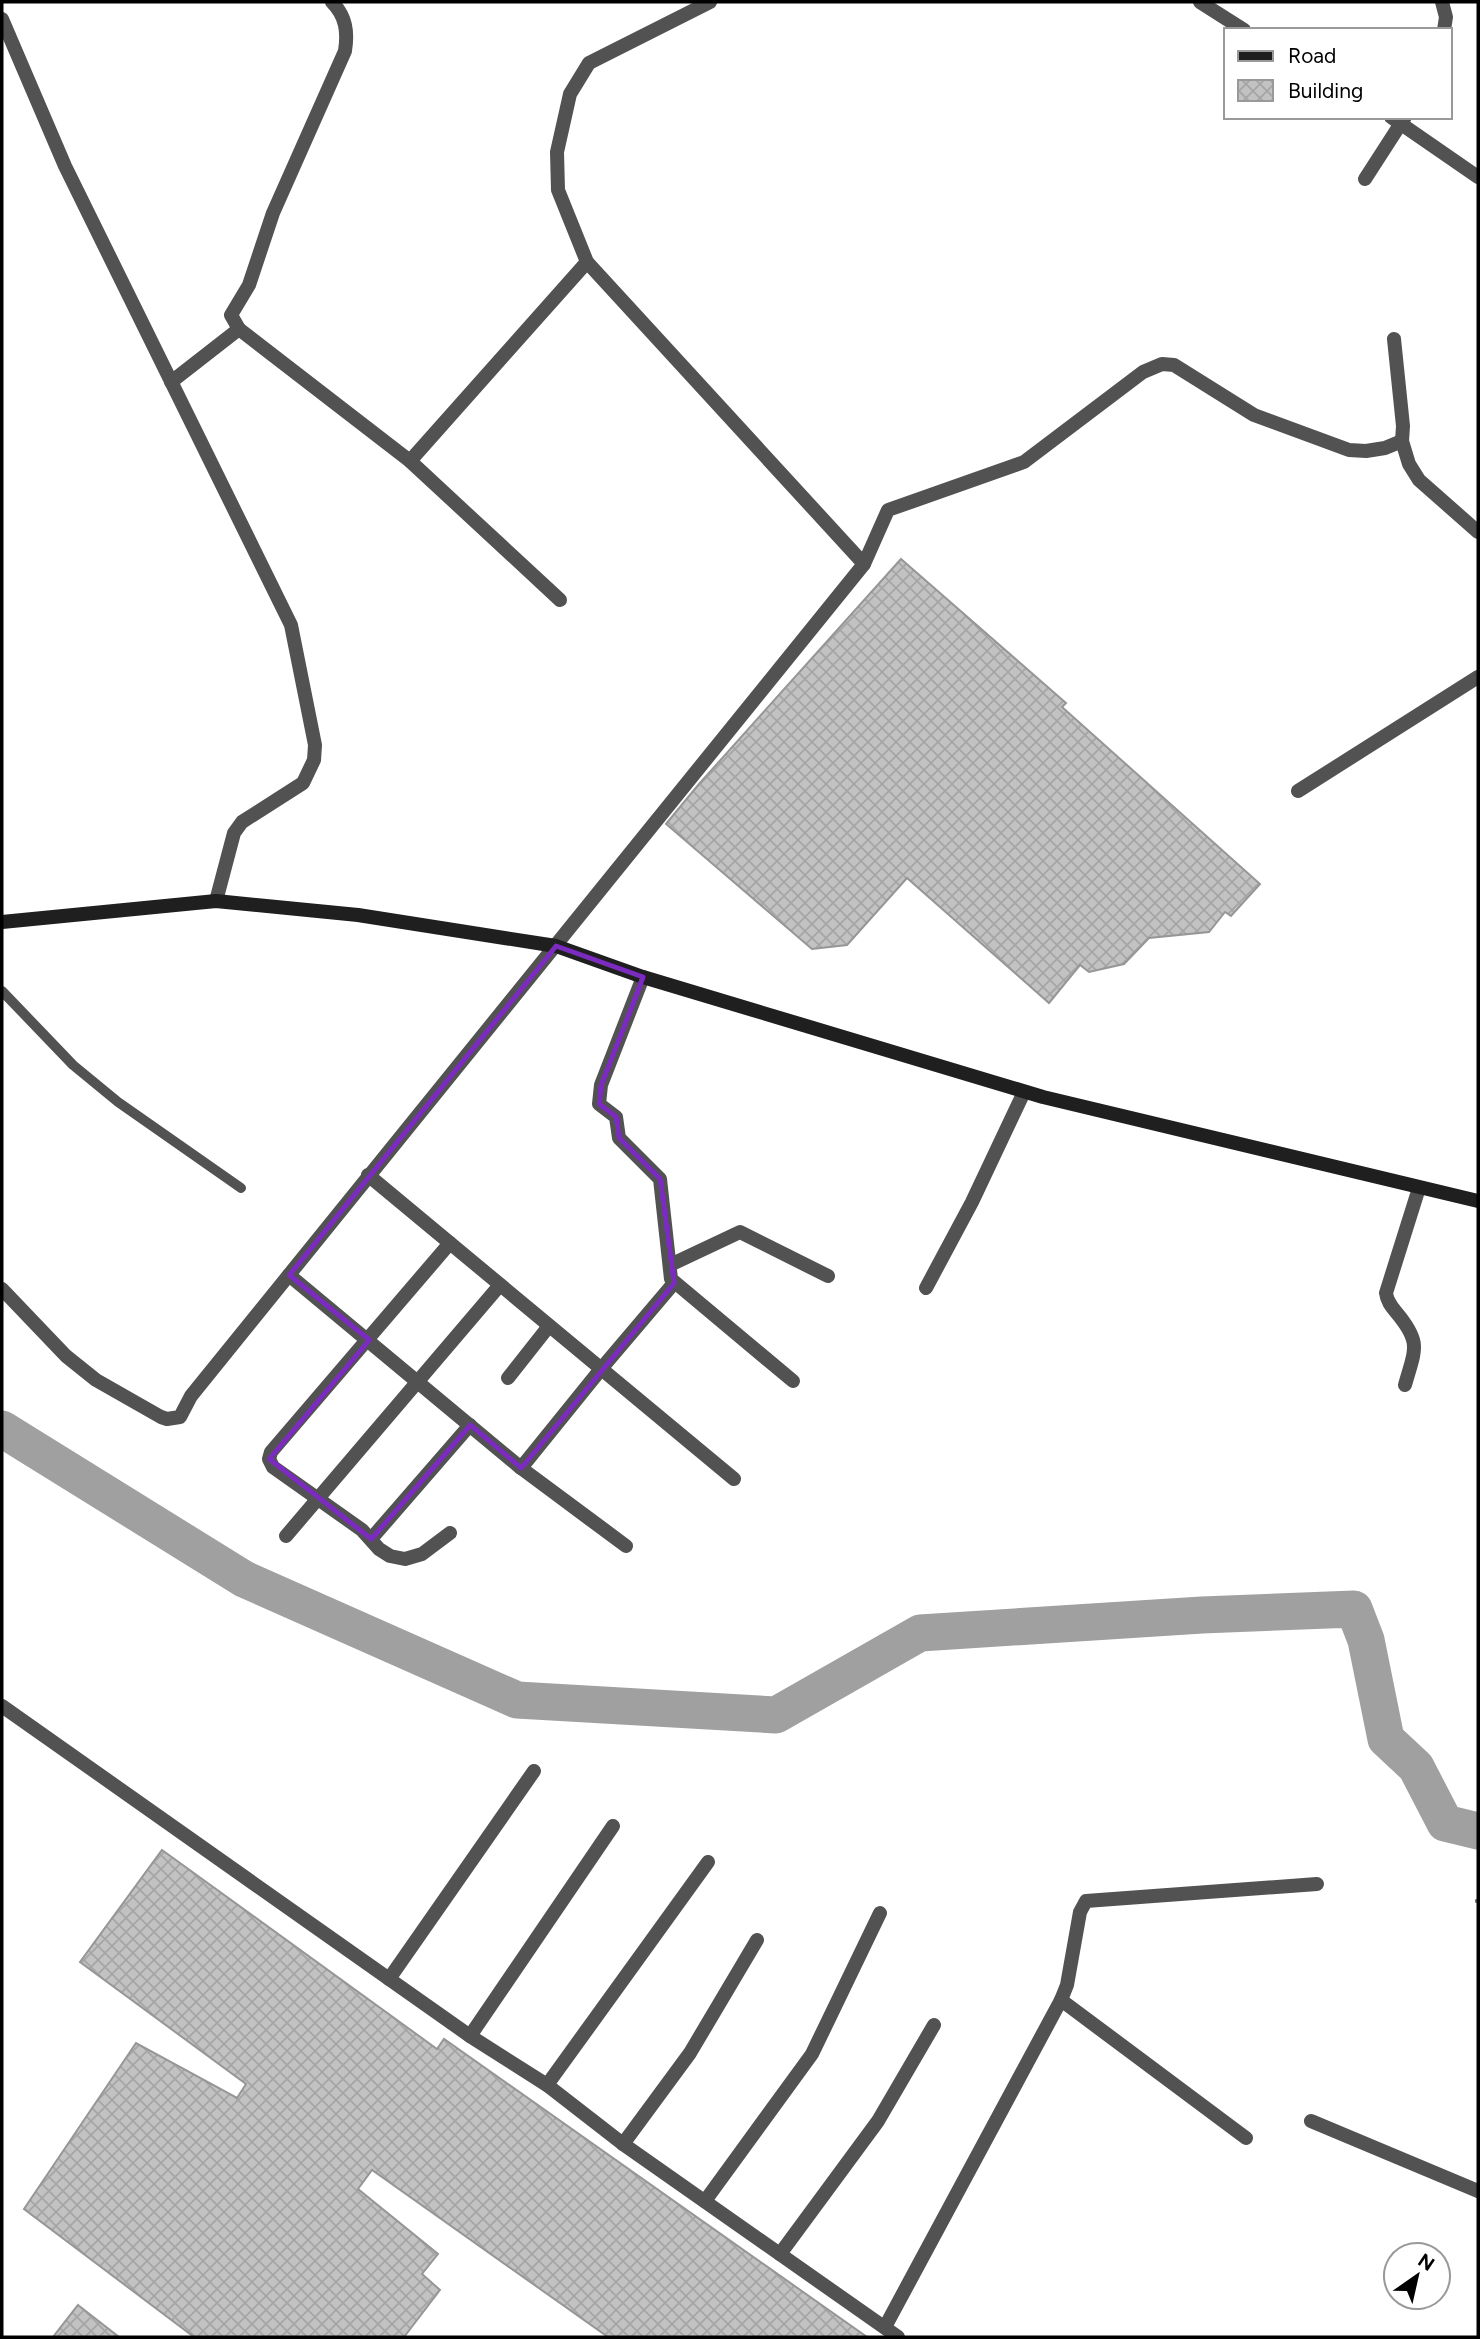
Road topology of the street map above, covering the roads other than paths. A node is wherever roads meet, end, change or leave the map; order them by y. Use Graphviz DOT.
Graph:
graph roads {
  1 [pos="332,2"];
  2 [pos="710,2"];
  3 [pos="1200,2"];
  4 [pos="1442,2"];
  5 [pos="2,19"];
  6 [pos="1241,28"];
  7 [pos="1444,28"];
  8 [pos="1399,119"];
  9 [pos="1478,177"];
  10 [pos="1365,178"];
  11 [pos="587,262"];
  12 [pos="239,329"];
  13 [pos="1394,339"];
  14 [pos="171,382"];
  15 [pos="1402,441"];
  16 [pos="410,461"];
  17 [pos="1478,532"];
  18 [pos="864,564"];
  19 [pos="560,600"];
  20 [pos="1478,677"];
  21 [pos="1298,792"];
  22 [pos="216,901"];
  23 [pos="2,922"];
  24 [pos="556,946"];
  25 [pos="643,977"];
  26 [pos="2,991"];
  27 [pos="1024,1092"];
  28 [pos="368,1175"];
  29 [pos="241,1188"];
  30 [pos="1419,1188"];
  31 [pos="1478,1201"];
  32 [pos="450,1243"];
  33 [pos="670,1265"];
  34 [pos="289,1275"];
  35 [pos="828,1276"];
  36 [pos="674,1283"];
  37 [pos="500,1285"];
  38 [pos="926,1288"];
  39 [pos="2,1289"];
  40 [pos="549,1325"];
  41 [pos="369,1340"];
  42 [pos="601,1368"];
  43 [pos="508,1378"];
  44 [pos="793,1381"];
  45 [pos="418,1382"];
  46 [pos="1405,1385"];
  47 [pos="470,1424"];
  48 [pos="522,1468"];
  49 [pos="734,1479"];
  50 [pos="319,1498"];
  51 [pos="450,1533"];
  52 [pos="286,1536"];
  53 [pos="371,1539"];
  54 [pos="626,1546"];
  55 [pos="2,1706"];
  56 [pos="534,1771"];
  57 [pos="613,1826"];
  58 [pos="708,1862"];
  59 [pos="1317,1884"];
  60 [pos="880,1913"];
  61 [pos="758,1940"];
  62 [pos="389,1979"];
  63 [pos="1061,2000"];
  64 [pos="934,2025"];
  65 [pos="470,2036"];
  66 [pos="547,2085"];
  67 [pos="1311,2121"];
  68 [pos="1246,2138"];
  69 [pos="624,2144"];
  70 [pos="1478,2191"];
  71 [pos="705,2201"];
  72 [pos="780,2254"];
  73 [pos="884,2328"];
  74 [pos="898,2337"];
  1 -- 12 [label="street"];
  2 -- 11 [label="street"];
  3 -- 6 [label="street"];
  4 -- 7 [label="street"];
  5 -- 14 [label="street"];
  8 -- 9 [label="street"];
  8 -- 10 [label="street"];
  11 -- 16 [label="street"];
  11 -- 18 [label="street"];
  12 -- 14 [label="street"];
  12 -- 16 [label="street"];
  13 -- 15 [label="street"];
  14 -- 22 [label="street"];
  15 -- 17 [label="street"];
  15 -- 18 [label="street"];
  16 -- 19 [label="street"];
  18 -- 24 [label="street"];
  20 -- 21 [label="street"];
  22 -- 23 [label="street"];
  22 -- 24 [label="street"];
  24 -- 25 [label="street"];
  24 -- 28 [label="street"];
  25 -- 27 [label="street"];
  25 -- 33 [label="street"];
  26 -- 29 [label="lane"];
  27 -- 30 [label="street"];
  27 -- 38 [label="street"];
  28 -- 32 [label="street"];
  28 -- 34 [label="street"];
  30 -- 31 [label="street"];
  30 -- 46 [label="street"];
  32 -- 37 [label="street"];
  32 -- 41 [label="street"];
  33 -- 35 [label="street"];
  33 -- 36 [label="street"];
  34 -- 39 [label="street"];
  34 -- 41 [label="street"];
  36 -- 42 [label="street"];
  36 -- 44 [label="street"];
  37 -- 40 [label="street"];
  37 -- 45 [label="street"];
  40 -- 42 [label="street"];
  40 -- 43 [label="street"];
  41 -- 45 [label="street"];
  41 -- 50 [label="street"];
  42 -- 48 [label="street"];
  42 -- 49 [label="street"];
  45 -- 47 [label="street"];
  45 -- 50 [label="street"];
  47 -- 48 [label="street"];
  47 -- 53 [label="street"];
  48 -- 54 [label="street"];
  50 -- 52 [label="street"];
  50 -- 53 [label="street"];
  51 -- 53 [label="street"];
  55 -- 62 [label="street"];
  56 -- 62 [label="street"];
  57 -- 65 [label="street"];
  58 -- 66 [label="street"];
  59 -- 63 [label="street"];
  60 -- 71 [label="street"];
  61 -- 69 [label="street"];
  62 -- 65 [label="street"];
  63 -- 68 [label="street"];
  63 -- 73 [label="street"];
  64 -- 72 [label="street"];
  65 -- 66 [label="street"];
  66 -- 69 [label="street"];
  67 -- 70 [label="street"];
  69 -- 71 [label="street"];
  71 -- 72 [label="street"];
  72 -- 73 [label="street"];
  73 -- 74 [label="street"];
}
